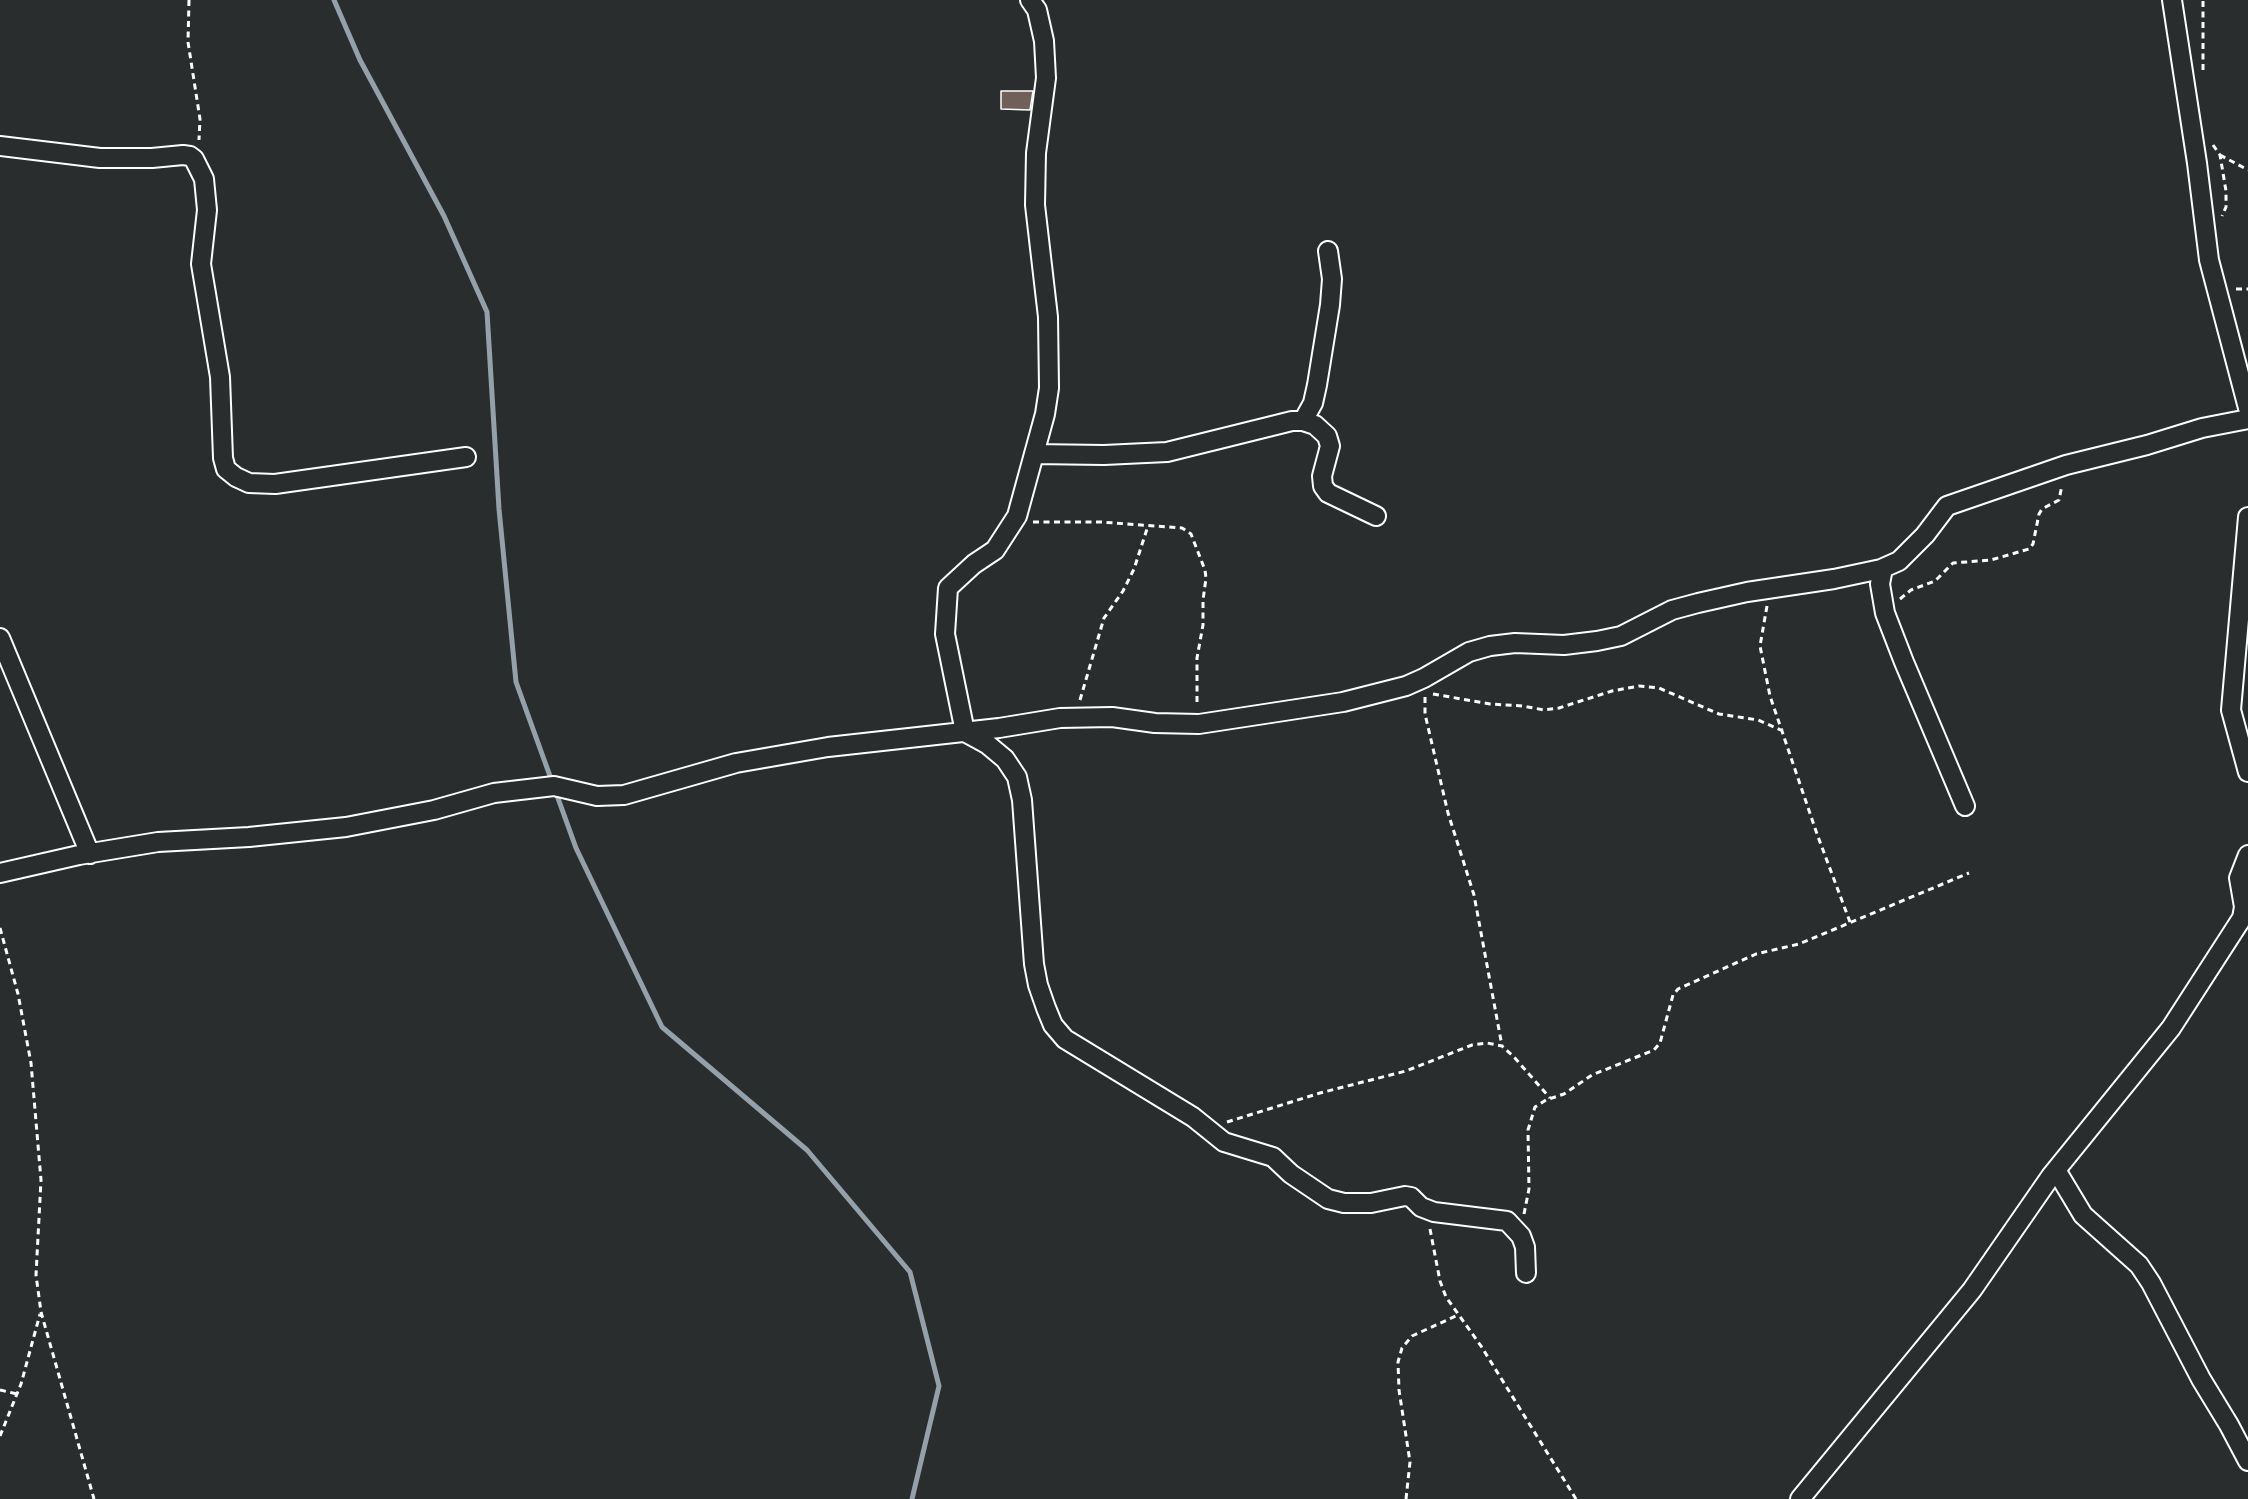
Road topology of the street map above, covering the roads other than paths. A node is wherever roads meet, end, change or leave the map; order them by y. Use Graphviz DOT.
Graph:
graph roads {
  1 [pos="1030,0"];
  2 [pos="2172,0"];
  3 [pos="0,146"];
  4 [pos="1328,251"];
  5 [pos="2248,408"];
  6 [pos="2248,419"];
  7 [pos="1303,421"];
  8 [pos="1034,454"];
  9 [pos="465,458"];
  10 [pos="1376,516"];
  11 [pos="2248,517"];
  12 [pos="1883,568"];
  13 [pos="0,638"];
  14 [pos="965,732"];
  15 [pos="2248,772"];
  16 [pos="1965,806"];
  17 [pos="90,854"];
  18 [pos="2248,856"];
  19 [pos="0,873"];
  20 [pos="2056,1170"];
  21 [pos="1526,1273"];
  22 [pos="2248,1461"];
  23 [pos="1800,1499"];
  1 -- 8 [label="street"];
  2 -- 5 [label="street"];
  3 -- 9 [label="street"];
  4 -- 7 [label="street"];
  6 -- 12 [label="street"];
  7 -- 8 [label="street"];
  7 -- 10 [label="street"];
  8 -- 14 [label="street"];
  11 -- 15 [label="street"];
  12 -- 14 [label="street"];
  12 -- 16 [label="street"];
  13 -- 17 [label="street"];
  14 -- 17 [label="street"];
  14 -- 21 [label="street"];
  17 -- 19 [label="street"];
  18 -- 20 [label="street"];
  20 -- 22 [label="street"];
  20 -- 23 [label="street"];
}
